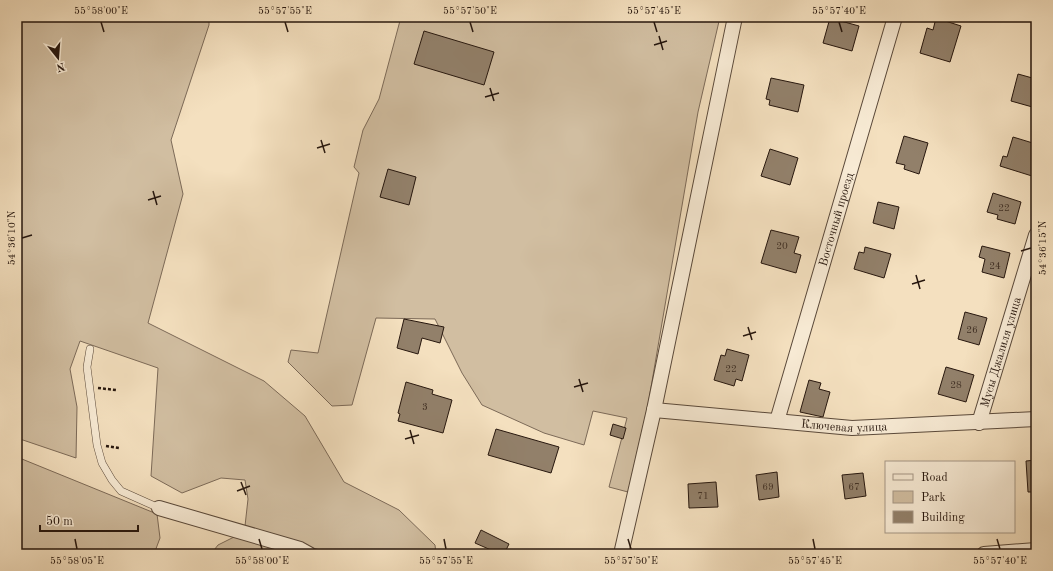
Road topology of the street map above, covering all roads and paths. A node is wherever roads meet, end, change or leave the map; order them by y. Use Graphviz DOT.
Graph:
graph roads {
  1 [pos="735,17"];
  2 [pos="895,17"];
  3 [pos="1036,235"];
  4 [pos="90,349"];
  5 [pos="90,388"];
  6 [pos="116,390"];
  7 [pos="654,410"];
  8 [pos="1036,419"];
  9 [pos="777,421"];
  10 [pos="979,423"];
  11 [pos="159,508"];
  12 [pos="1036,550"];
  13 [pos="309,554"];
  14 [pos="621,554"];
  15 [pos="984,554"];
  1 -- 7 [label="street"];
  2 -- 9 [label="street, Восточный проезд"];
  3 -- 10 [label="street, Мусы Джалиля улица"];
  4 -- 5 [label="lane"];
  5 -- 6 [label="path"];
  5 -- 11 [label="lane"];
  7 -- 9 [label="street, Ключевая улица"];
  7 -- 14 [label="street"];
  8 -- 10 [label="street, Ключевая улица"];
  9 -- 10 [label="street, Ключевая улица"];
  11 -- 13 [label="street"];
  12 -- 15 [label="street"];
}
